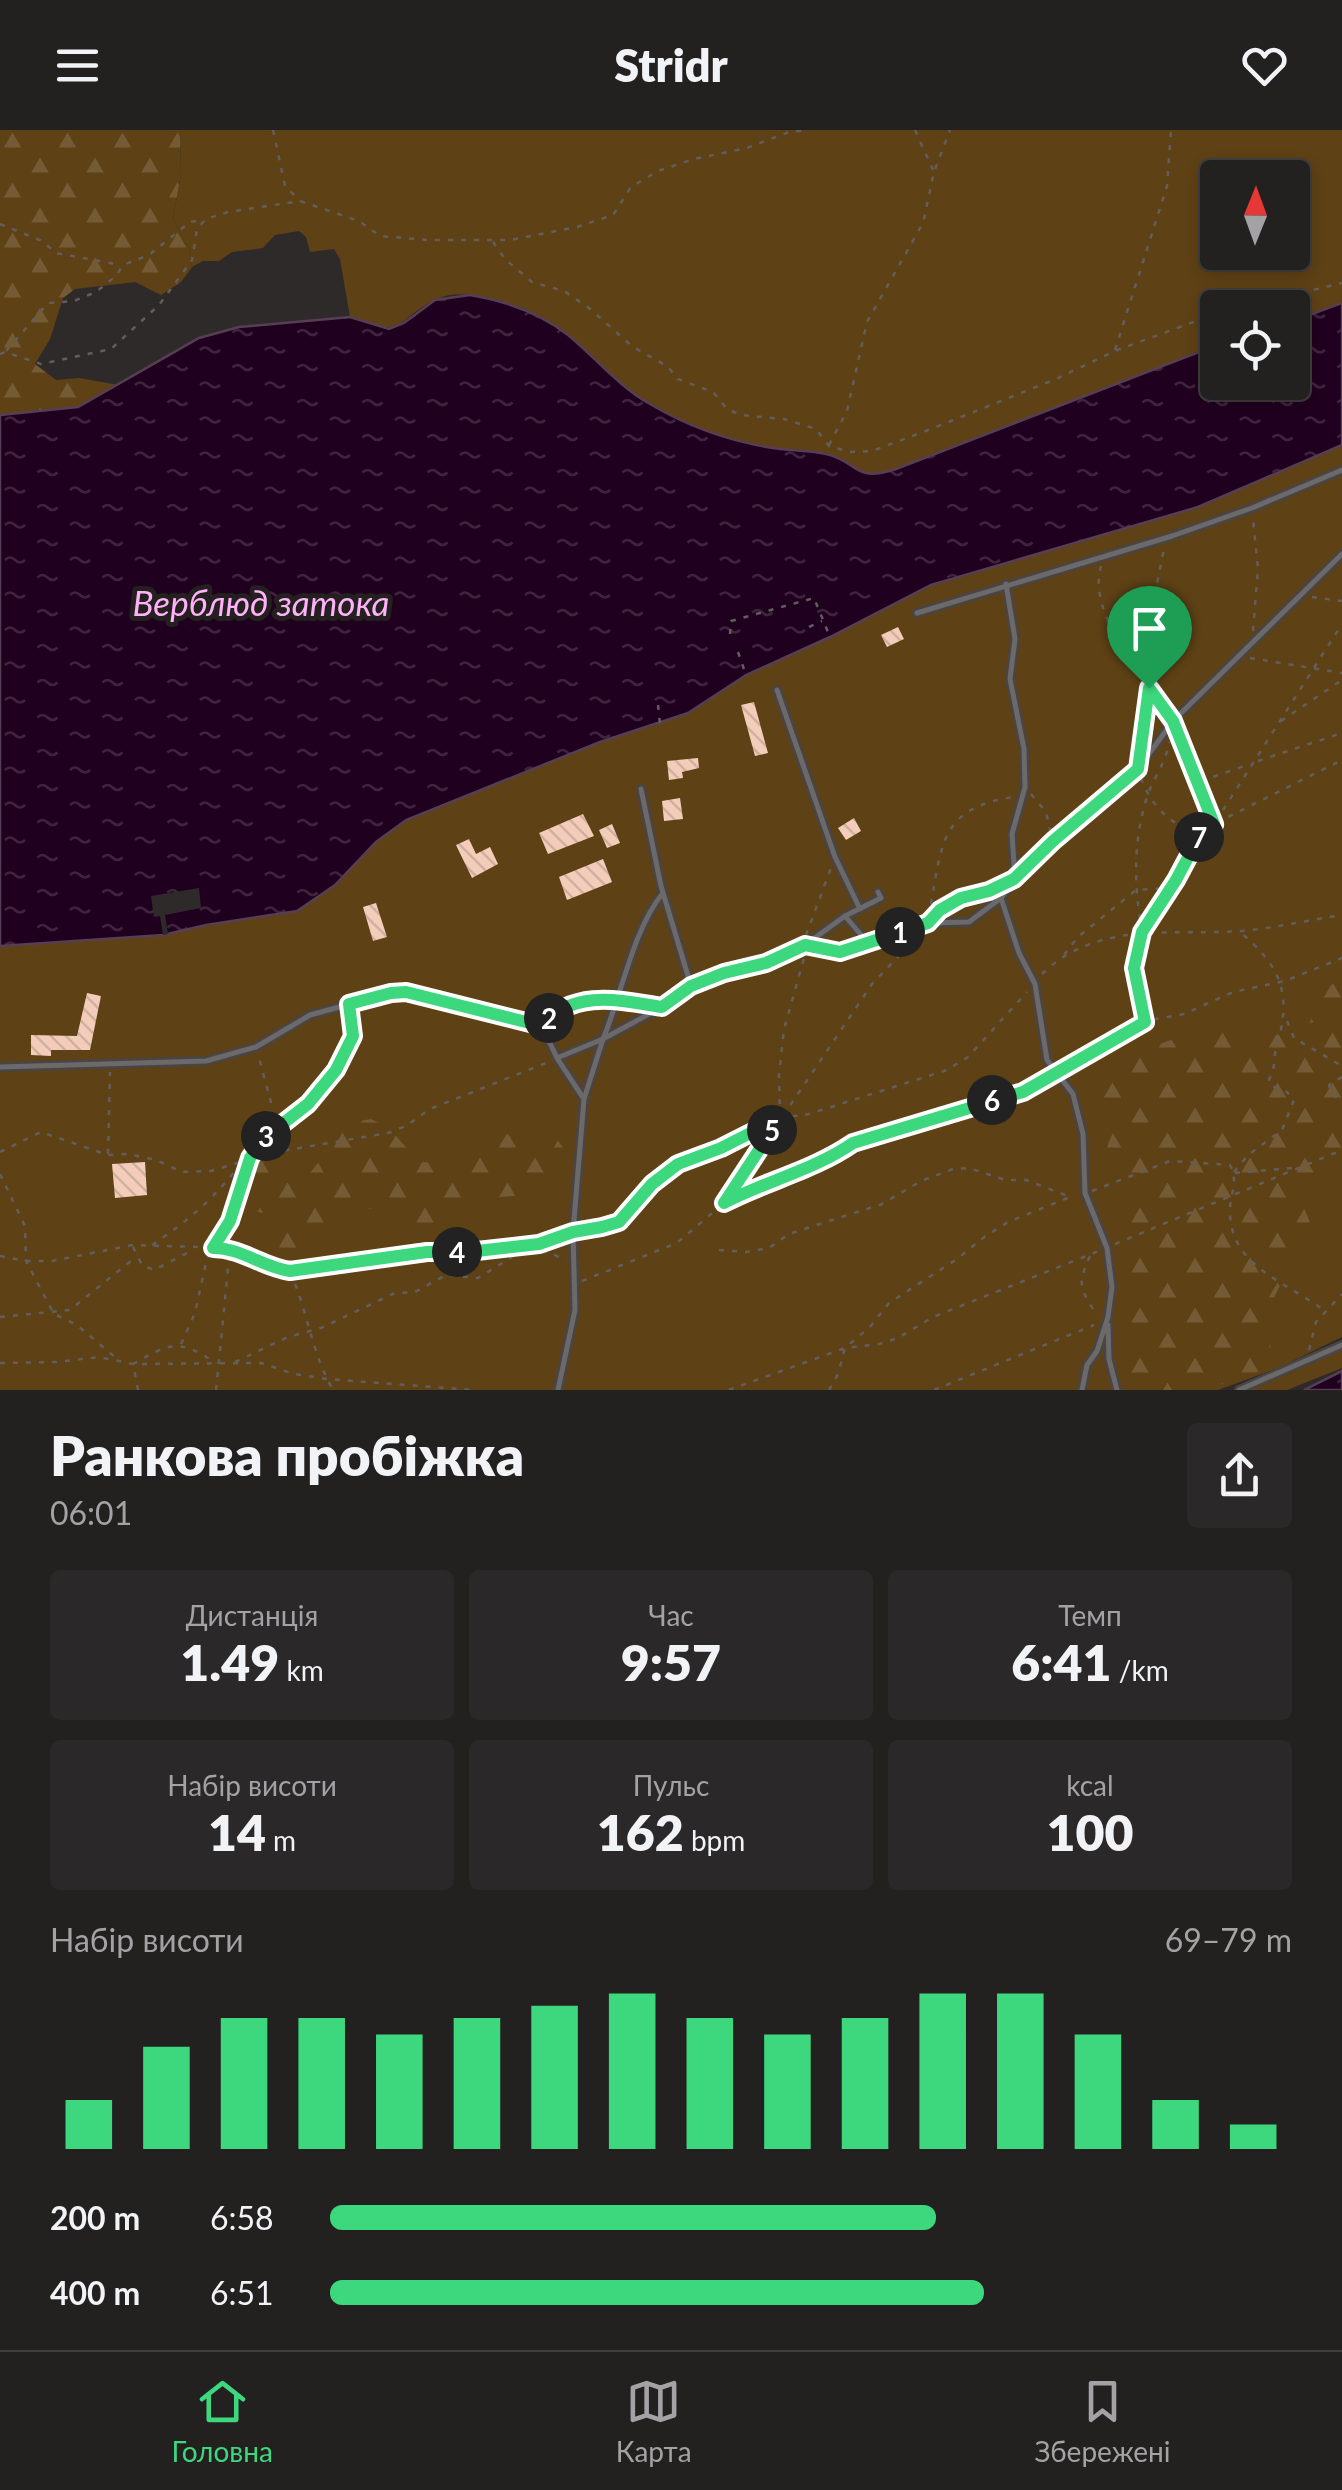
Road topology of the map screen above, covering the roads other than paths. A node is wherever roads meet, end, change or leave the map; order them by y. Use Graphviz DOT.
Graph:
graph roads {
  1 [pos="1342,470"];
  2 [pos="1342,554"];
  3 [pos="1006,584"];
  4 [pos="916,614"];
  5 [pos="777,690"];
  6 [pos="641,789"];
  7 [pos="1014,879"];
  8 [pos="878,892"];
  9 [pos="663,893"];
  10 [pos="1001,898"];
  11 [pos="860,909"];
  12 [pos="845,916"];
  13 [pos="928,923"];
  14 [pos="868,943"];
  15 [pos="805,945"];
  16 [pos="691,986"];
  17 [pos="620,1000"];
  18 [pos="662,1007"];
  19 [pos="542,1026"];
  20 [pos="603,1039"];
  21 [pos="557,1058"];
  22 [pos="0,1067"];
  23 [pos="584,1098"];
  24 [pos="1108,1317"];
  25 [pos="1342,1345"];
  26 [pos="558,1390"];
  27 [pos="1082,1390"];
  28 [pos="1117,1390"];
  29 [pos="1239,1390"];
  1 -- 3 [label="lane"];
  2 -- 7 [label="lane"];
  3 -- 4 [label="lane"];
  3 -- 7 [label="lane"];
  5 -- 11 [label="lane"];
  6 -- 9 [label="lane"];
  7 -- 10 [label="lane"];
  7 -- 13 [label="lane"];
  8 -- 11 [label="lane"];
  9 -- 16 [label="lane"];
  9 -- 17 [label="lane"];
  10 -- 13 [label="lane"];
  10 -- 24 [label="lane"];
  11 -- 12 [label="lane"];
  12 -- 14 [label="lane"];
  12 -- 15 [label="lane"];
  13 -- 14 [label="lane"];
  14 -- 15 [label="lane"];
  15 -- 16 [label="lane"];
  16 -- 18 [label="lane"];
  17 -- 18 [label="lane"];
  17 -- 19 [label="lane"];
  17 -- 20 [label="lane"];
  18 -- 20 [label="lane"];
  19 -- 21 [label="lane"];
  19 -- 22 [label="lane"];
  20 -- 21 [label="lane"];
  20 -- 23 [label="lane"];
  21 -- 23 [label="lane"];
  23 -- 26 [label="lane"];
  24 -- 27 [label="lane"];
  24 -- 28 [label="lane"];
  25 -- 29 [label="lane"];
}
